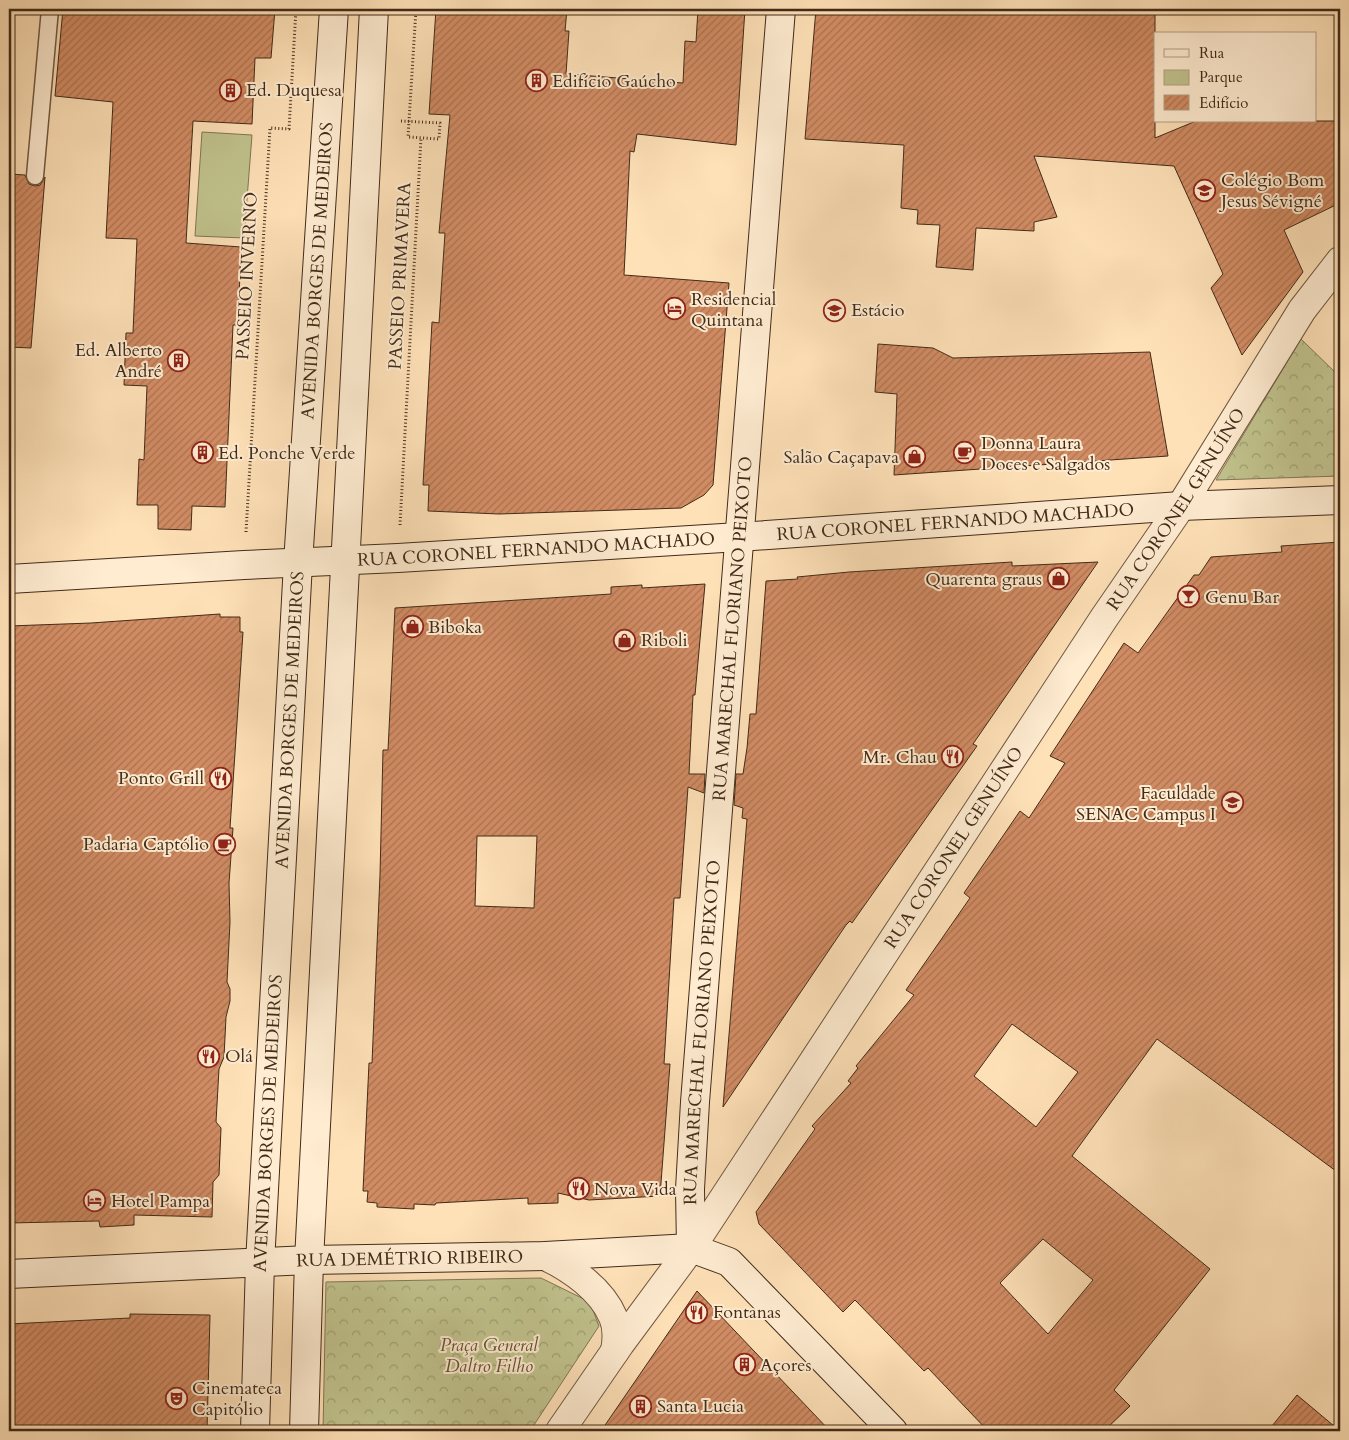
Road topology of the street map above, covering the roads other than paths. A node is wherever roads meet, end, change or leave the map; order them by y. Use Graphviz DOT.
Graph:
graph roads {
  1 [pos="50,9"];
  2 [pos="334,9"];
  3 [pos="374,9"];
  4 [pos="781,9"];
  5 [pos="35,176"];
  6 [pos="1340,260"];
  7 [pos="1340,500"];
  8 [pos="1181,506"];
  9 [pos="739,537"];
  10 [pos="345,561"];
  11 [pos="298,563"];
  12 [pos="9,579"];
  13 [pos="691,1248"];
  14 [pos="545,1256"];
  15 [pos="309,1260"];
  16 [pos="260,1263"];
  17 [pos="9,1274"];
  18 [pos="615,1351"];
  19 [pos="255,1431"];
  20 [pos="304,1431"];
  21 [pos="560,1431"];
  22 [pos="893,1431"];
  1 -- 5 [label="lane"];
  2 -- 11 [label="street, AVENIDA BORGES DE MEDEIROS"];
  3 -- 10 [label="street"];
  4 -- 9 [label="street, RUA MARECHAL FLORIANO PEIXOTO"];
  6 -- 8 [label="street, RUA CORONEL GENUÍNO"];
  7 -- 8 [label="street, RUA CORONEL FERNANDO MACHADO"];
  8 -- 9 [label="street, RUA CORONEL FERNANDO MACHADO"];
  8 -- 13 [label="street, RUA CORONEL GENUÍNO"];
  9 -- 10 [label="street, RUA CORONEL FERNANDO MACHADO"];
  9 -- 13 [label="street, RUA MARECHAL FLORIANO PEIXOTO"];
  10 -- 11 [label="street, RUA CORONEL FERNANDO MACHADO"];
  10 -- 15 [label="street"];
  11 -- 12 [label="street, RUA CORONEL FERNANDO MACHADO"];
  11 -- 16 [label="street, AVENIDA BORGES DE MEDEIROS"];
  13 -- 14 [label="street, RUA DEMÉTRIO RIBEIRO"];
  13 -- 18 [label="street, RUA CORONEL GENUÍNO"];
  13 -- 22 [label="street"];
  14 -- 15 [label="street, RUA DEMÉTRIO RIBEIRO"];
  14 -- 18 [label="street"];
  15 -- 16 [label="street, RUA DEMÉTRIO RIBEIRO"];
  15 -- 20 [label="street"];
  16 -- 17 [label="street, RUA DEMÉTRIO RIBEIRO"];
  16 -- 19 [label="street, AVENIDA BORGES DE MEDEIROS"];
  18 -- 21 [label="street, RUA CORONEL GENUÍNO"];
}
